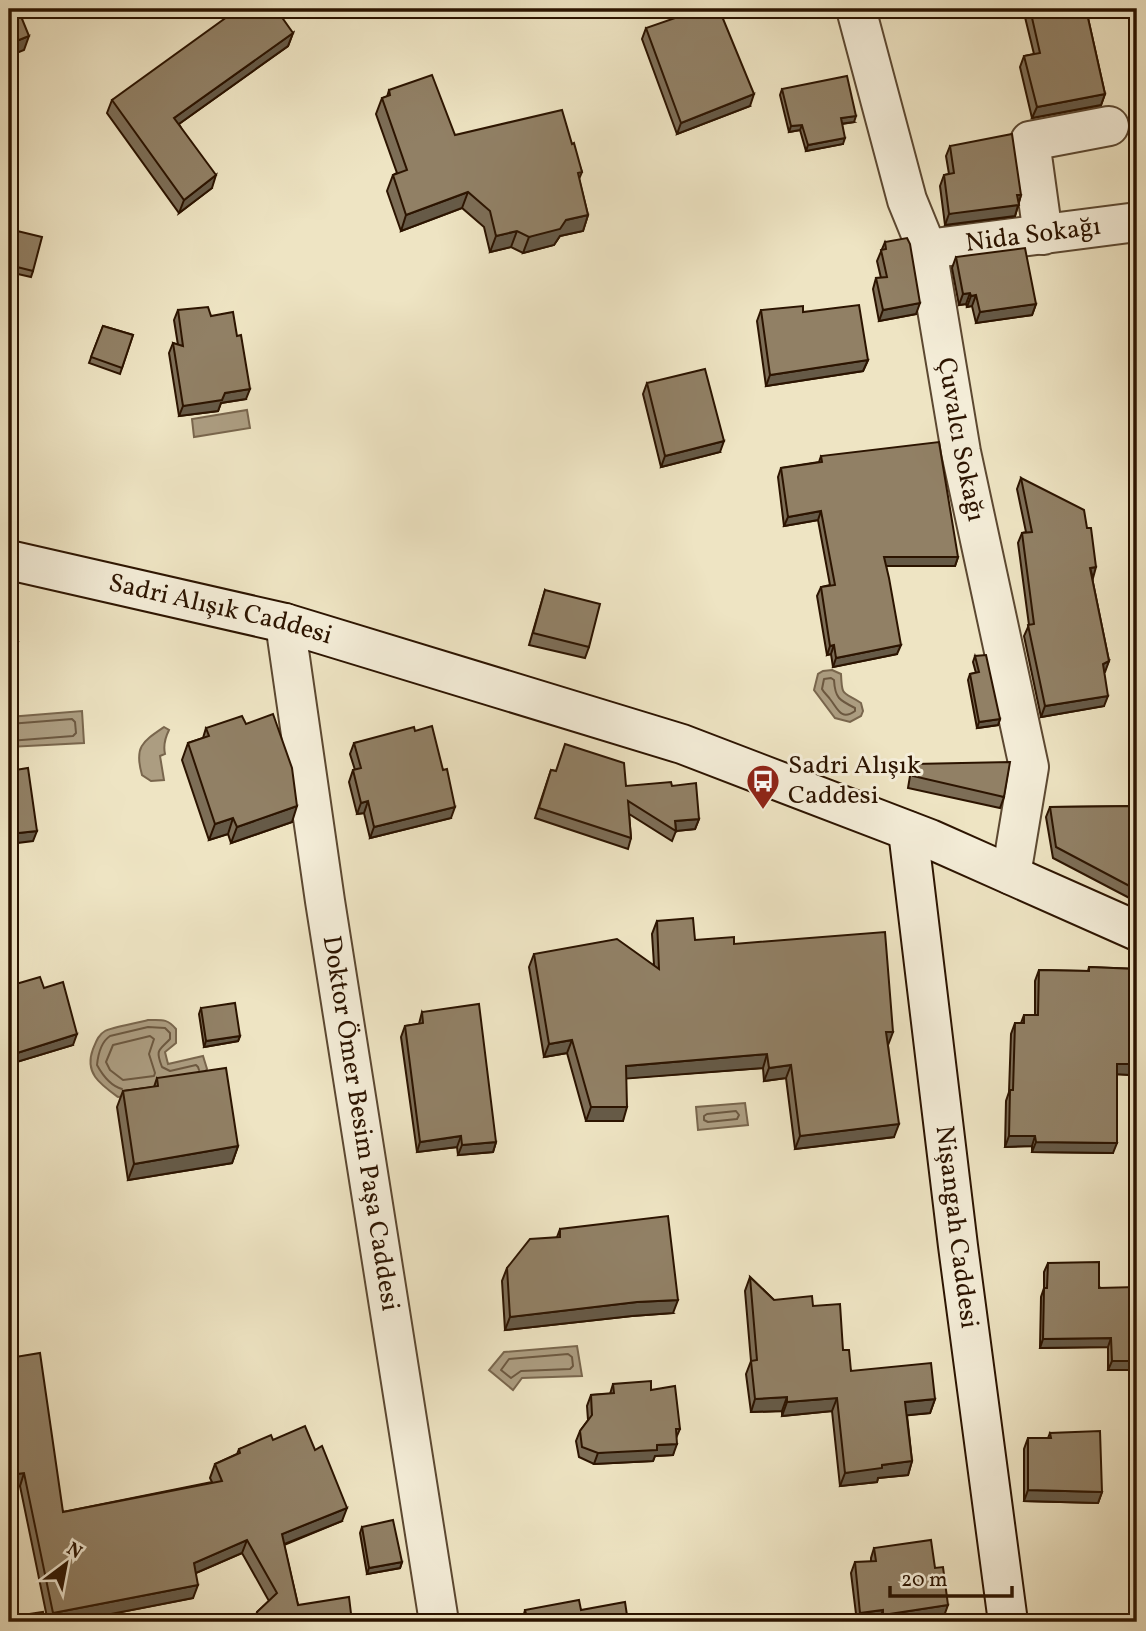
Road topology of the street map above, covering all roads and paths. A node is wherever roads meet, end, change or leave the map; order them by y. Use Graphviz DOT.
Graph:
graph roads {
  1 [pos="856,9"];
  2 [pos="1109,126"];
  3 [pos="1137,222"];
  4 [pos="1043,235"];
  5 [pos="927,249"];
  6 [pos="9,560"];
  7 [pos="285,623"];
  8 [pos="908,831"];
  9 [pos="1011,875"];
  10 [pos="1137,931"];
  11 [pos="439,1622"];
  12 [pos="1007,1622"];
  1 -- 5 [label="street, Çuvalcı Sokağı"];
  2 -- 4 [label="street"];
  3 -- 4 [label="street, Nida Sokağı"];
  4 -- 5 [label="street, Nida Sokağı"];
  5 -- 9 [label="street, Çuvalcı Sokağı"];
  6 -- 7 [label="street, Sadri Alışık Caddesi"];
  7 -- 8 [label="street, Sadri Alışık Caddesi"];
  7 -- 11 [label="street, Doktor Ömer Besim Paşa Caddesi"];
  8 -- 9 [label="street, Sadri Alışık Caddesi"];
  8 -- 12 [label="street, Nişangah Caddesi"];
  9 -- 10 [label="street, Sadri Alışık Caddesi"];
}
